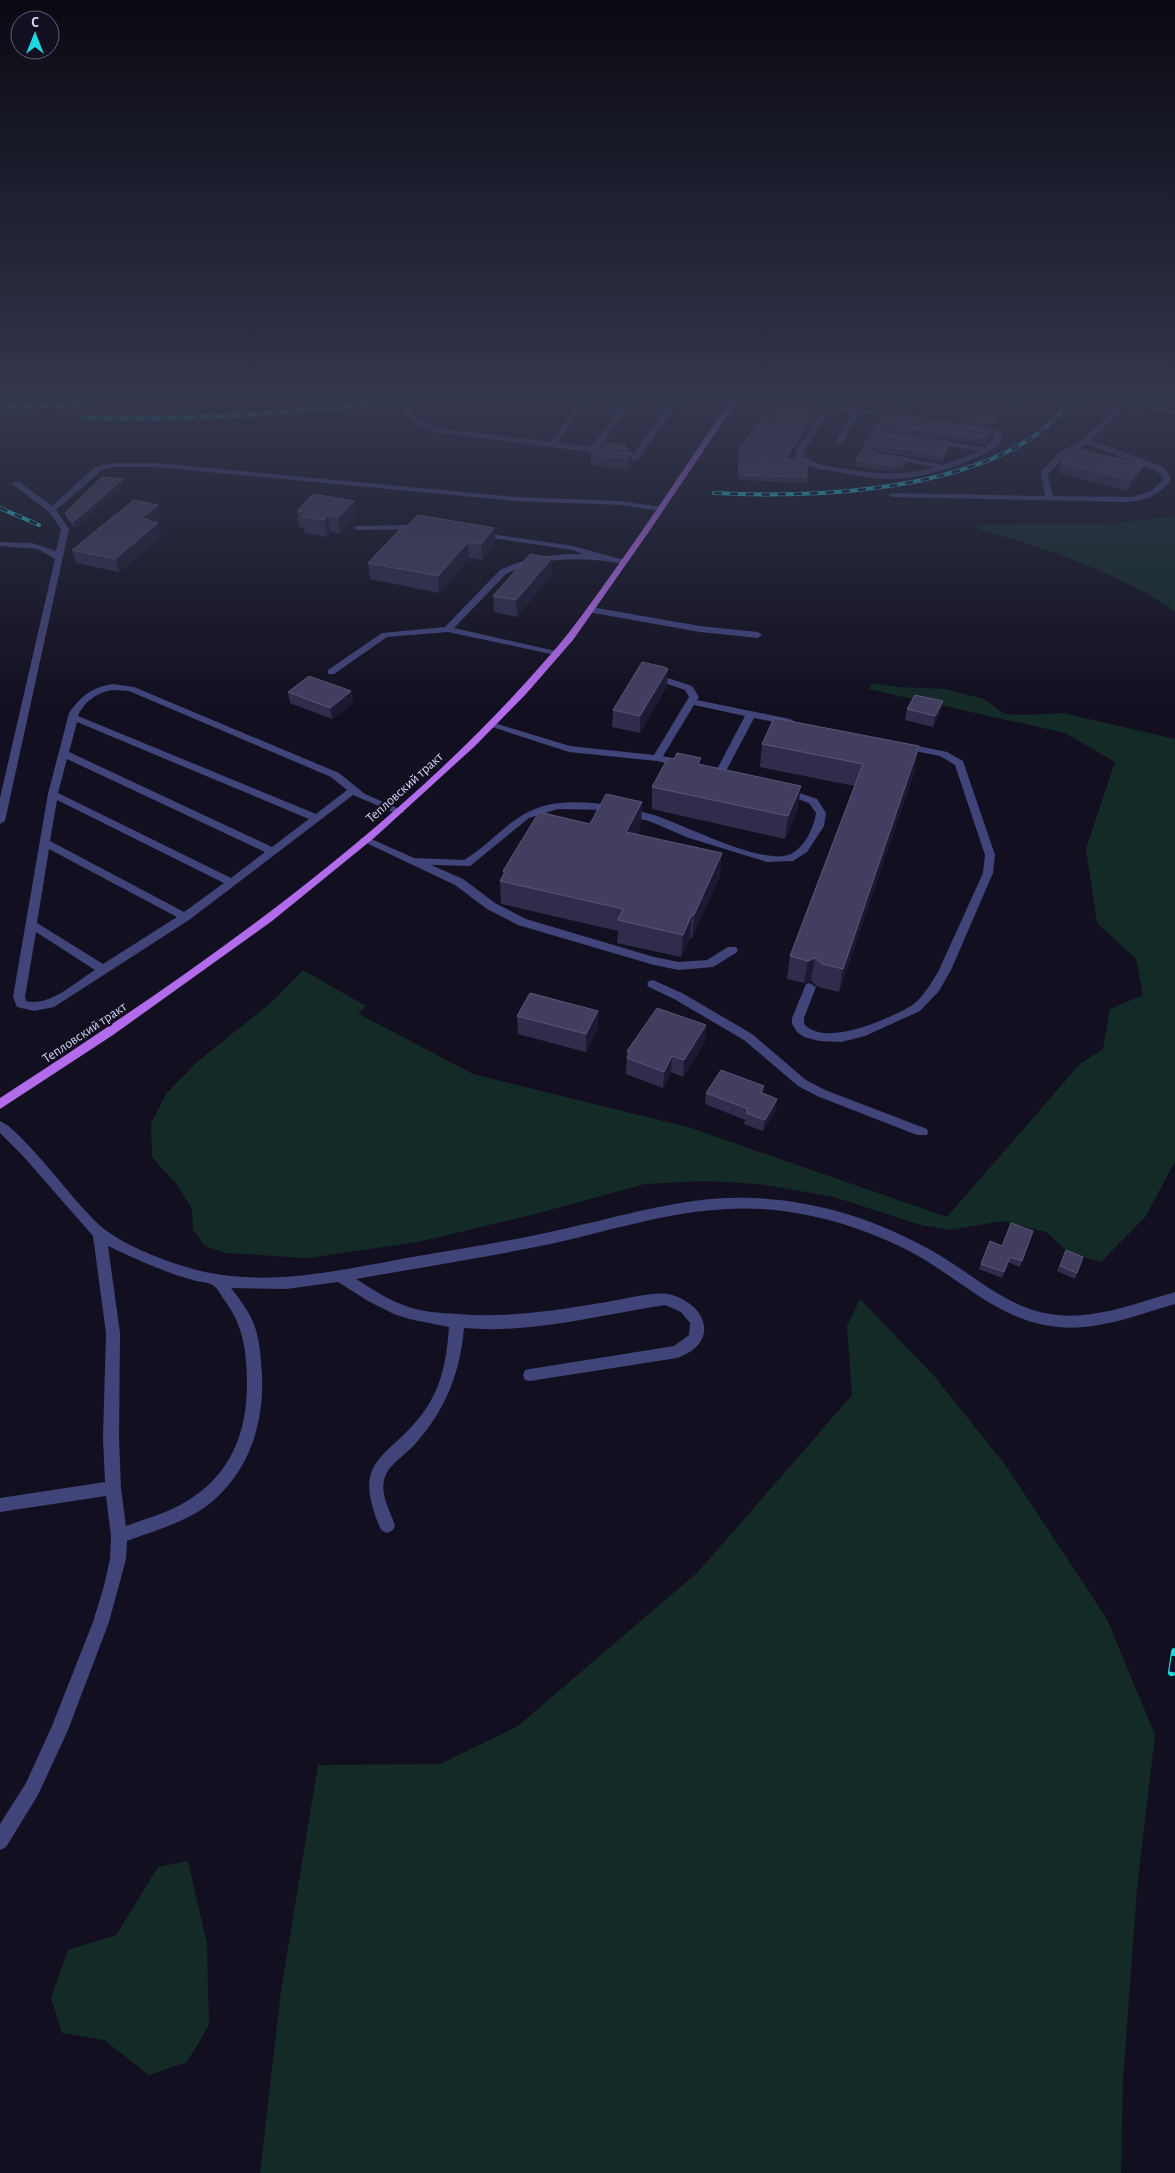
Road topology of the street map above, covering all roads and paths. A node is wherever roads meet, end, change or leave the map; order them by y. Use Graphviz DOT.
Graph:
graph roads {
  1 [pos="37,499"];
  2 [pos="64,499"];
  3 [pos="538,499"];
  4 [pos="667,499"];
  5 [pos="661,508"];
  6 [pos="52,510"];
  7 [pos="424,527"];
  8 [pos="358,528"];
  9 [pos="473,533"];
  10 [pos="0,544"];
  11 [pos="599,557"];
  12 [pos="59,559"];
  13 [pos="624,562"];
  14 [pos="591,610"];
  15 [pos="448,629"];
  16 [pos="758,635"];
  17 [pos="557,654"];
  18 [pos="331,672"];
  19 [pos="668,681"];
  20 [pos="692,702"];
  21 [pos="750,714"];
  22 [pos="73,717"];
  23 [pos="799,724"];
  24 [pos="491,725"];
  25 [pos="895,744"];
  26 [pos="63,753"];
  27 [pos="657,758"];
  28 [pos="694,766"];
  29 [pos="736,774"];
  30 [pos="779,788"];
  31 [pos="353,790"];
  32 [pos="53,794"];
  33 [pos="399,811"];
  34 [pos="316,818"];
  35 [pos="0,821"];
  36 [pos="365,840"];
  37 [pos="45,842"];
  38 [pos="273,852"];
  39 [pos="416,861"];
  40 [pos="232,883"];
  41 [pos="185,917"];
  42 [pos="31,924"];
  43 [pos="732,950"];
  44 [pos="102,968"];
  45 [pos="653,984"];
  46 [pos="810,987"];
  47 [pos="0,1104"];
  48 [pos="0,1126"];
  49 [pos="922,1132"];
  50 [pos="100,1234"];
  51 [pos="338,1276"];
  52 [pos="218,1280"];
  53 [pos="1175,1298"];
  54 [pos="457,1320"];
  55 [pos="530,1375"];
  56 [pos="114,1488"];
  57 [pos="0,1505"];
  58 [pos="387,1525"];
  59 [pos="119,1536"];
  60 [pos="0,1841"];
  1 -- 6 [label="lane"];
  2 -- 6 [label="lane"];
  3 -- 5 [label="lane"];
  4 -- 5 [label="main road, Тепловский тракт"];
  5 -- 13 [label="main road, Тепловский тракт"];
  6 -- 12 [label="lane"];
  7 -- 8 [label="lane"];
  9 -- 11 [label="lane"];
  10 -- 12 [label="lane"];
  11 -- 13 [label="lane"];
  11 -- 15 [label="lane"];
  12 -- 35 [label="lane"];
  13 -- 14 [label="main road, Тепловский тракт"];
  14 -- 16 [label="lane"];
  14 -- 17 [label="main road, Тепловский тракт"];
  15 -- 17 [label="lane"];
  15 -- 18 [label="lane"];
  17 -- 24 [label="main road, Тепловский тракт"];
  19 -- 20 [label="lane"];
  20 -- 21 [label="lane"];
  20 -- 27 [label="lane"];
  21 -- 23 [label="lane"];
  21 -- 29 [label="lane"];
  22 -- 26 [label="lane"];
  22 -- 31 [label="lane"];
  22 -- 34 [label="lane"];
  24 -- 27 [label="lane"];
  24 -- 33 [label="main road, Тепловский тракт"];
  25 -- 46 [label="lane"];
  26 -- 32 [label="lane"];
  26 -- 38 [label="lane"];
  27 -- 28 [label="lane"];
  30 -- 39 [label="lane"];
  31 -- 33 [label="lane"];
  31 -- 34 [label="lane"];
  32 -- 37 [label="lane"];
  32 -- 40 [label="lane"];
  33 -- 36 [label="main road, Тепловский тракт"];
  34 -- 38 [label="lane"];
  36 -- 39 [label="lane"];
  36 -- 47 [label="main road, Тепловский тракт"];
  37 -- 41 [label="lane"];
  37 -- 42 [label="lane"];
  38 -- 40 [label="lane"];
  39 -- 43 [label="lane"];
  40 -- 41 [label="lane"];
  41 -- 44 [label="lane"];
  42 -- 44 [label="lane"];
  42 -- 44 [label="lane"];
  45 -- 49 [label="lane"];
  48 -- 50 [label="lane"];
  50 -- 52 [label="lane"];
  50 -- 56 [label="lane"];
  51 -- 52 [label="lane"];
  51 -- 53 [label="lane"];
  51 -- 54 [label="lane"];
  52 -- 59 [label="lane"];
  54 -- 55 [label="lane"];
  54 -- 58 [label="lane"];
  56 -- 57 [label="lane"];
  56 -- 59 [label="lane"];
  59 -- 60 [label="lane"];
}
